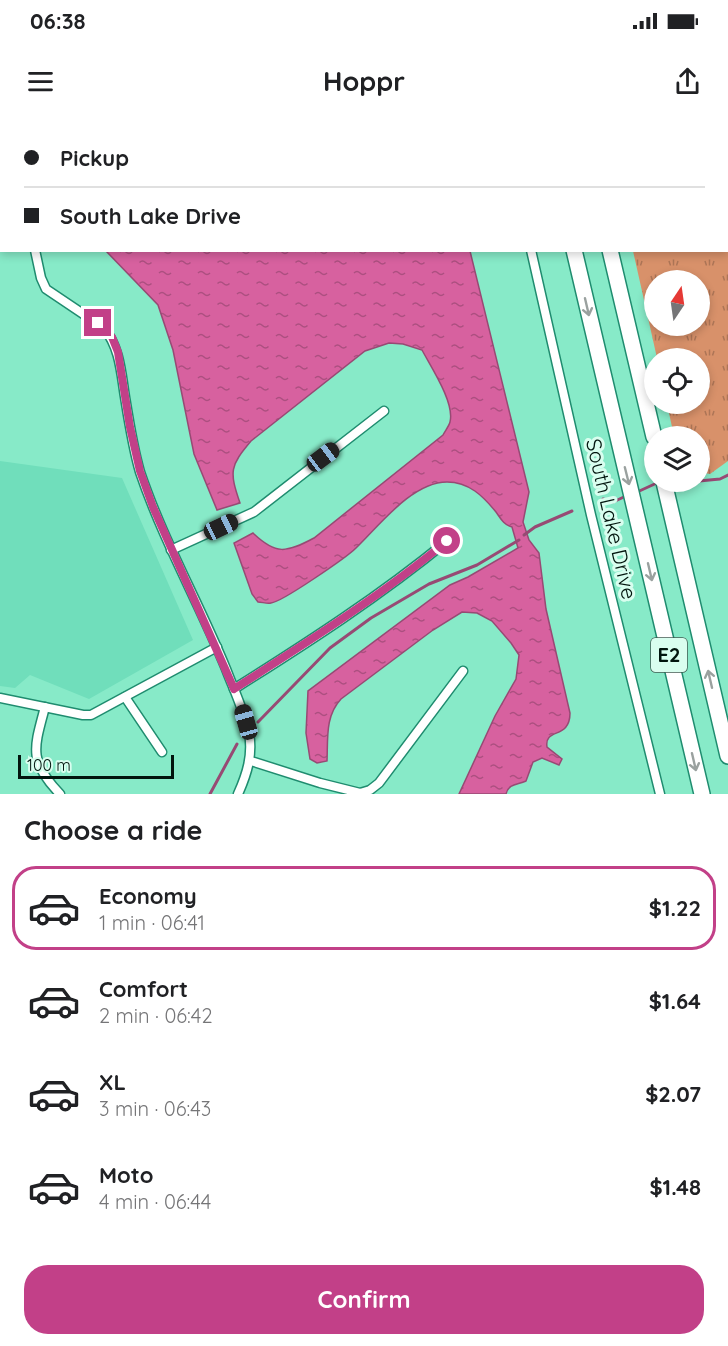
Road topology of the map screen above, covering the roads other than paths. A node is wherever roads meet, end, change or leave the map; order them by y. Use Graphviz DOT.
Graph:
graph roads {
  1 [pos="35,252"];
  2 [pos="531,252"];
  3 [pos="574,252"];
  4 [pos="610,252"];
  5 [pos="384,411"];
  6 [pos="651,426"];
  7 [pos="666,492"];
  8 [pos="447,541"];
  9 [pos="171,550"];
  10 [pos="217,647"];
  11 [pos="463,671"];
  12 [pos="234,689"];
  13 [pos="125,697"];
  14 [pos="0,698"];
  15 [pos="45,707"];
  16 [pos="162,752"];
  17 [pos="728,756"];
  18 [pos="250,761"];
  19 [pos="60,794"];
  20 [pos="238,794"];
  21 [pos="660,794"];
  22 [pos="702,794"];
  1 -- 9 [label="street"];
  2 -- 21 [label="street, South Lake Drive"];
  3 -- 22 [label="highway, E2, one-way"];
  4 -- 6 [label="highway"];
  5 -- 9 [label="street"];
  17 -- 7 [label="highway, E2, one-way"];
  8 -- 12 [label="street"];
  9 -- 10 [label="street"];
  10 -- 12 [label="street"];
  10 -- 13 [label="street"];
  11 -- 18 [label="street"];
  12 -- 18 [label="street"];
  13 -- 15 [label="street"];
  13 -- 16 [label="street"];
  14 -- 15 [label="street"];
  15 -- 19 [label="street"];
  18 -- 20 [label="street"];
}
